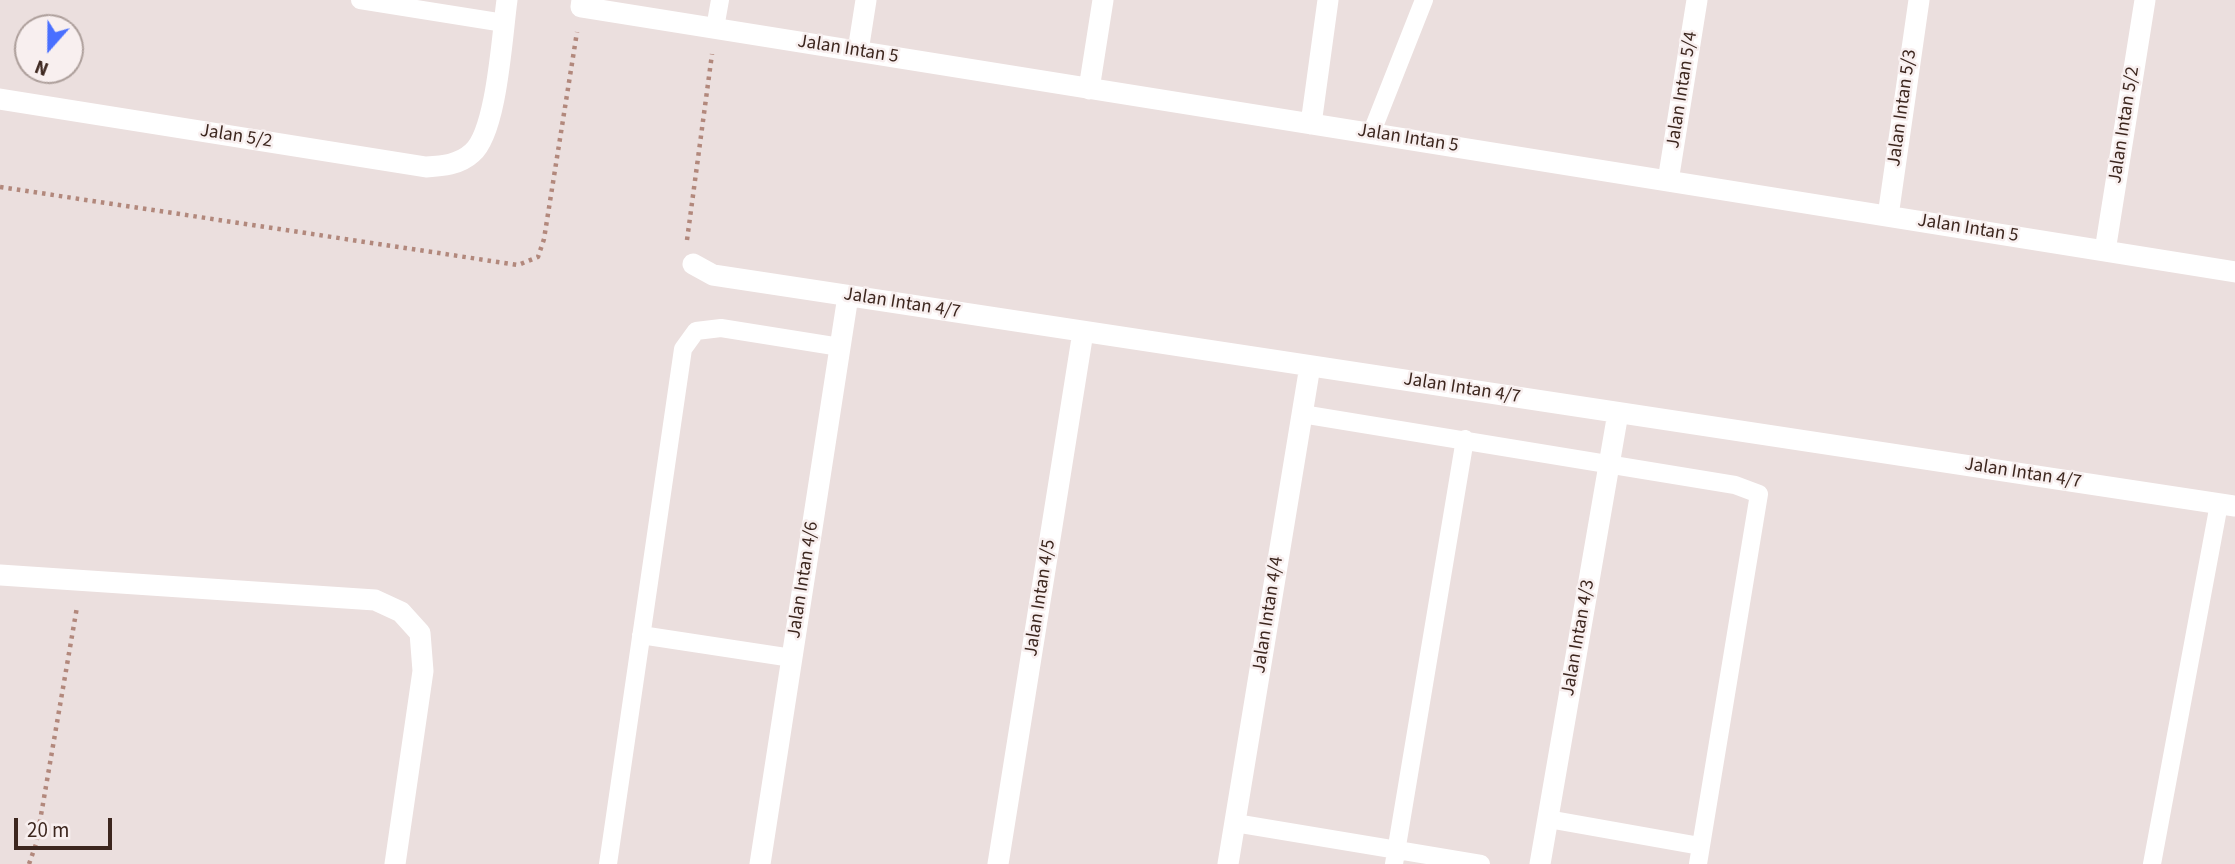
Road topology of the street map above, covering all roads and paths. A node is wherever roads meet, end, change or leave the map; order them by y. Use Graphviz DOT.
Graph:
graph roads {
  1 [pos="360,0"];
  2 [pos="507,0"];
  3 [pos="720,0"];
  4 [pos="866,0"];
  5 [pos="1103,0"];
  6 [pos="1328,0"];
  7 [pos="1424,0"];
  8 [pos="1697,0"];
  9 [pos="1919,0"];
  10 [pos="2145,0"];
  11 [pos="582,4"];
  12 [pos="504,23"];
  13 [pos="715,29"];
  14 [pos="858,51"];
  15 [pos="1089,89"];
  16 [pos="0,99"];
  17 [pos="1311,124"];
  18 [pos="1371,134"];
  19 [pos="1668,181"];
  20 [pos="0,187"];
  21 [pos="1888,216"];
  22 [pos="2105,251"];
  23 [pos="693,264"];
  24 [pos="2235,272"];
  25 [pos="848,296"];
  26 [pos="1083,332"];
  27 [pos="840,347"];
  28 [pos="1310,366"];
  29 [pos="1618,413"];
  30 [pos="1301,414"];
  31 [pos="1465,439"];
  32 [pos="1609,464"];
  33 [pos="2227,505"];
  34 [pos="0,575"];
  35 [pos="82,580"];
  36 [pos="641,635"];
  37 [pos="792,658"];
  38 [pos="1548,819"];
  39 [pos="1235,823"];
  40 [pos="1699,855"];
  41 [pos="1396,856"];
  42 [pos="29,864"];
  43 [pos="395,864"];
  44 [pos="608,864"];
  45 [pos="760,864"];
  46 [pos="999,864"];
  47 [pos="1228,864"];
  48 [pos="1481,864"];
  49 [pos="1540,864"];
  50 [pos="2152,864"];
  1 -- 12 [label="lane"];
  2 -- 12 [label="street"];
  3 -- 13 [label="lane"];
  4 -- 14 [label="street"];
  5 -- 15 [label="street"];
  6 -- 17 [label="street"];
  7 -- 18 [label="lane"];
  8 -- 19 [label="street, Jalan Intan 5/4"];
  9 -- 21 [label="street, Jalan Intan 5/3"];
  10 -- 22 [label="street, Jalan Intan 5/2"];
  11 -- 13 [label="street, Jalan Intan 5"];
  11 -- 20 [label="path"];
  12 -- 16 [label="street, Jalan 5/2"];
  13 -- 14 [label="street, Jalan Intan 5"];
  13 -- 23 [label="path"];
  14 -- 15 [label="street, Jalan Intan 5"];
  15 -- 17 [label="street, Jalan Intan 5"];
  17 -- 18 [label="street, Jalan Intan 5"];
  18 -- 19 [label="street, Jalan Intan 5"];
  19 -- 21 [label="street, Jalan Intan 5"];
  21 -- 22 [label="street, Jalan Intan 5"];
  22 -- 24 [label="street, Jalan Intan 5"];
  23 -- 25 [label="street, Jalan Intan 4/7"];
  25 -- 26 [label="street, Jalan Intan 4/7"];
  25 -- 27 [label="street, Jalan Intan 4/6"];
  26 -- 28 [label="street, Jalan Intan 4/7"];
  26 -- 46 [label="street, Jalan Intan 4/5"];
  27 -- 36 [label="lane"];
  27 -- 37 [label="street, Jalan Intan 4/6"];
  28 -- 29 [label="street, Jalan Intan 4/7"];
  28 -- 30 [label="street, Jalan Intan 4/4"];
  29 -- 32 [label="street, Jalan Intan 4/3"];
  29 -- 33 [label="street, Jalan Intan 4/7"];
  30 -- 31 [label="lane"];
  30 -- 39 [label="street, Jalan Intan 4/4"];
  31 -- 32 [label="lane"];
  31 -- 41 [label="lane"];
  32 -- 38 [label="street, Jalan Intan 4/3"];
  32 -- 40 [label="lane"];
  33 -- 50 [label="lane"];
  34 -- 35 [label="street"];
  35 -- 42 [label="path"];
  35 -- 43 [label="street"];
  36 -- 37 [label="lane"];
  36 -- 44 [label="lane"];
  37 -- 45 [label="street, Jalan Intan 4/6"];
  38 -- 40 [label="lane"];
  38 -- 49 [label="street, Jalan Intan 4/3"];
  39 -- 41 [label="lane"];
  39 -- 47 [label="street, Jalan Intan 4/4"];
  41 -- 48 [label="lane"];
}
